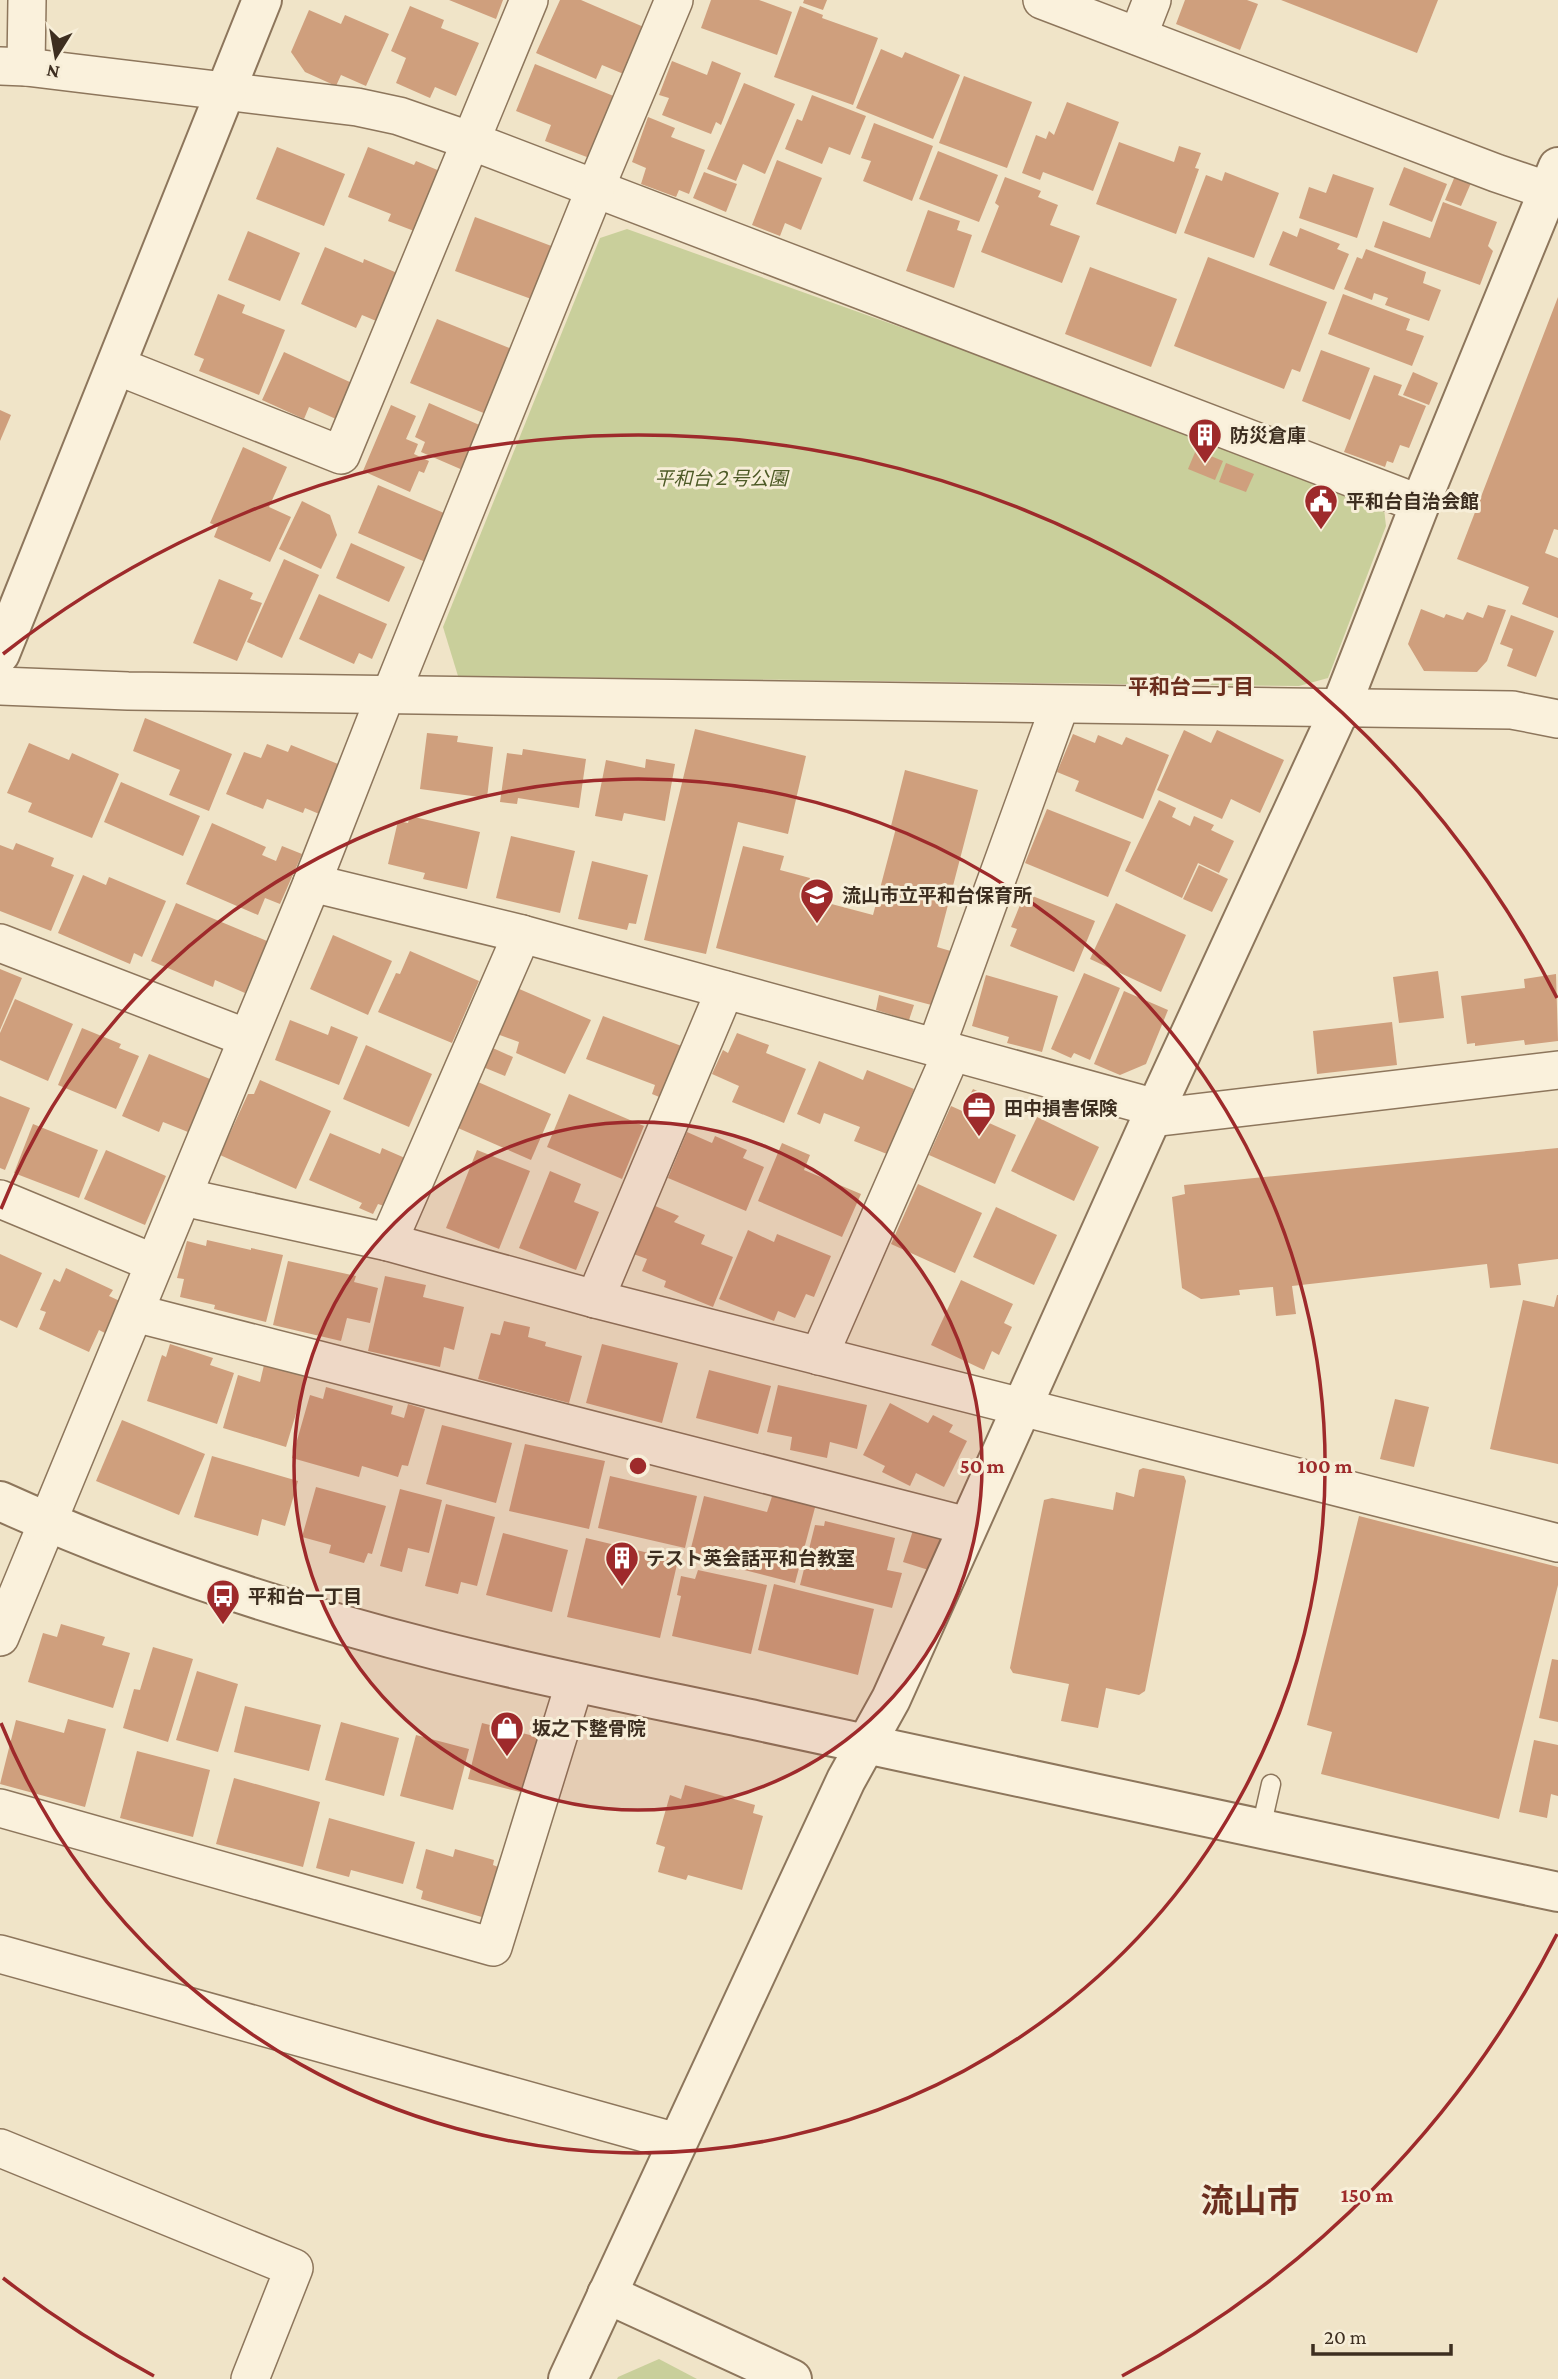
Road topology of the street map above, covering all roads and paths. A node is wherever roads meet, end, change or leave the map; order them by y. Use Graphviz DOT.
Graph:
graph roads {
  1 [pos="27,0"];
  2 [pos="262,0"];
  3 [pos="529,0"];
  4 [pos="674,0"];
  5 [pos="1042,0"];
  6 [pos="1152,0"];
  7 [pos="1138,36"];
  8 [pos="13,67"];
  9 [pos="226,90"];
  10 [pos="471,141"];
  11 [pos="1555,184"];
  12 [pos="595,190"];
  13 [pos="117,366"];
  14 [pos="1420,504"];
  15 [pos="0,654"];
  16 [pos="0,686"];
  17 [pos="389,694"];
  18 [pos="1060,705"];
  19 [pos="1340,709"];
  20 [pos="1558,719"];
  21 [pos="312,883"];
  22 [pos="522,934"];
  23 [pos="0,943"];
  24 [pos="725,990"];
  25 [pos="247,1038"];
  26 [pos="944,1050"];
  27 [pos="1558,1070"];
  28 [pos="1154,1113"];
  29 [pos="183,1197"];
  30 [pos="0,1199"];
  31 [pos="388,1242"];
  32 [pos="154,1263"];
  33 [pos="595,1299"];
  34 [pos="135,1313"];
  35 [pos="819,1356"];
  36 [pos="1020,1408"];
  37 [pos="0,1501"];
  38 [pos="47,1522"];
  39 [pos="967,1526"];
  40 [pos="1558,1543"];
  41 [pos="0,1637"];
  42 [pos="575,1682"];
  43 [pos="867,1745"];
  44 [pos="1271,1784"];
  45 [pos="0,1808"];
  46 [pos="1261,1828"];
  47 [pos="1558,1892"];
  48 [pos="0,1954"];
  49 [pos="677,2142"];
  50 [pos="0,2148"];
  51 [pos="607,2294"];
  52 [pos="250,2379"];
  53 [pos="568,2379"];
  54 [pos="792,2379"];
  1 -- 8 [label="street"];
  2 -- 9 [label="street"];
  3 -- 10 [label="street"];
  4 -- 12 [label="street"];
  5 -- 7 [label="street"];
  6 -- 7 [label="street"];
  7 -- 11 [label="street"];
  8 -- 9 [label="street"];
  9 -- 10 [label="street"];
  9 -- 13 [label="street"];
  10 -- 12 [label="street"];
  10 -- 13 [label="street"];
  11 -- 14 [label="street"];
  12 -- 14 [label="street"];
  12 -- 17 [label="street"];
  13 -- 15 [label="street"];
  14 -- 19 [label="street"];
  16 -- 17 [label="street"];
  17 -- 18 [label="street"];
  17 -- 21 [label="street"];
  18 -- 19 [label="street"];
  18 -- 26 [label="street"];
  19 -- 20 [label="street"];
  19 -- 28 [label="street"];
  21 -- 22 [label="street"];
  21 -- 25 [label="street"];
  22 -- 24 [label="street"];
  22 -- 31 [label="street"];
  23 -- 25 [label="street"];
  24 -- 26 [label="street"];
  24 -- 33 [label="street"];
  25 -- 29 [label="street"];
  26 -- 28 [label="street"];
  26 -- 35 [label="street"];
  27 -- 28 [label="street"];
  28 -- 36 [label="street"];
  29 -- 31 [label="street"];
  29 -- 32 [label="street"];
  30 -- 32 [label="street"];
  31 -- 33 [label="street"];
  32 -- 34 [label="street"];
  33 -- 35 [label="street"];
  34 -- 38 [label="street"];
  34 -- 39 [label="street"];
  35 -- 36 [label="street"];
  36 -- 39 [label="street"];
  36 -- 40 [label="street"];
  37 -- 38 [label="street"];
  38 -- 41 [label="street"];
  38 -- 42 [label="street"];
  39 -- 43 [label="street"];
  42 -- 43 [label="street"];
  42 -- 45 [label="street"];
  43 -- 46 [label="street"];
  43 -- 49 [label="street"];
  44 -- 46 [label="lane"];
  46 -- 47 [label="street"];
  48 -- 49 [label="street"];
  49 -- 51 [label="street"];
  50 -- 52 [label="street"];
  51 -- 53 [label="street"];
  51 -- 54 [label="street"];
}
